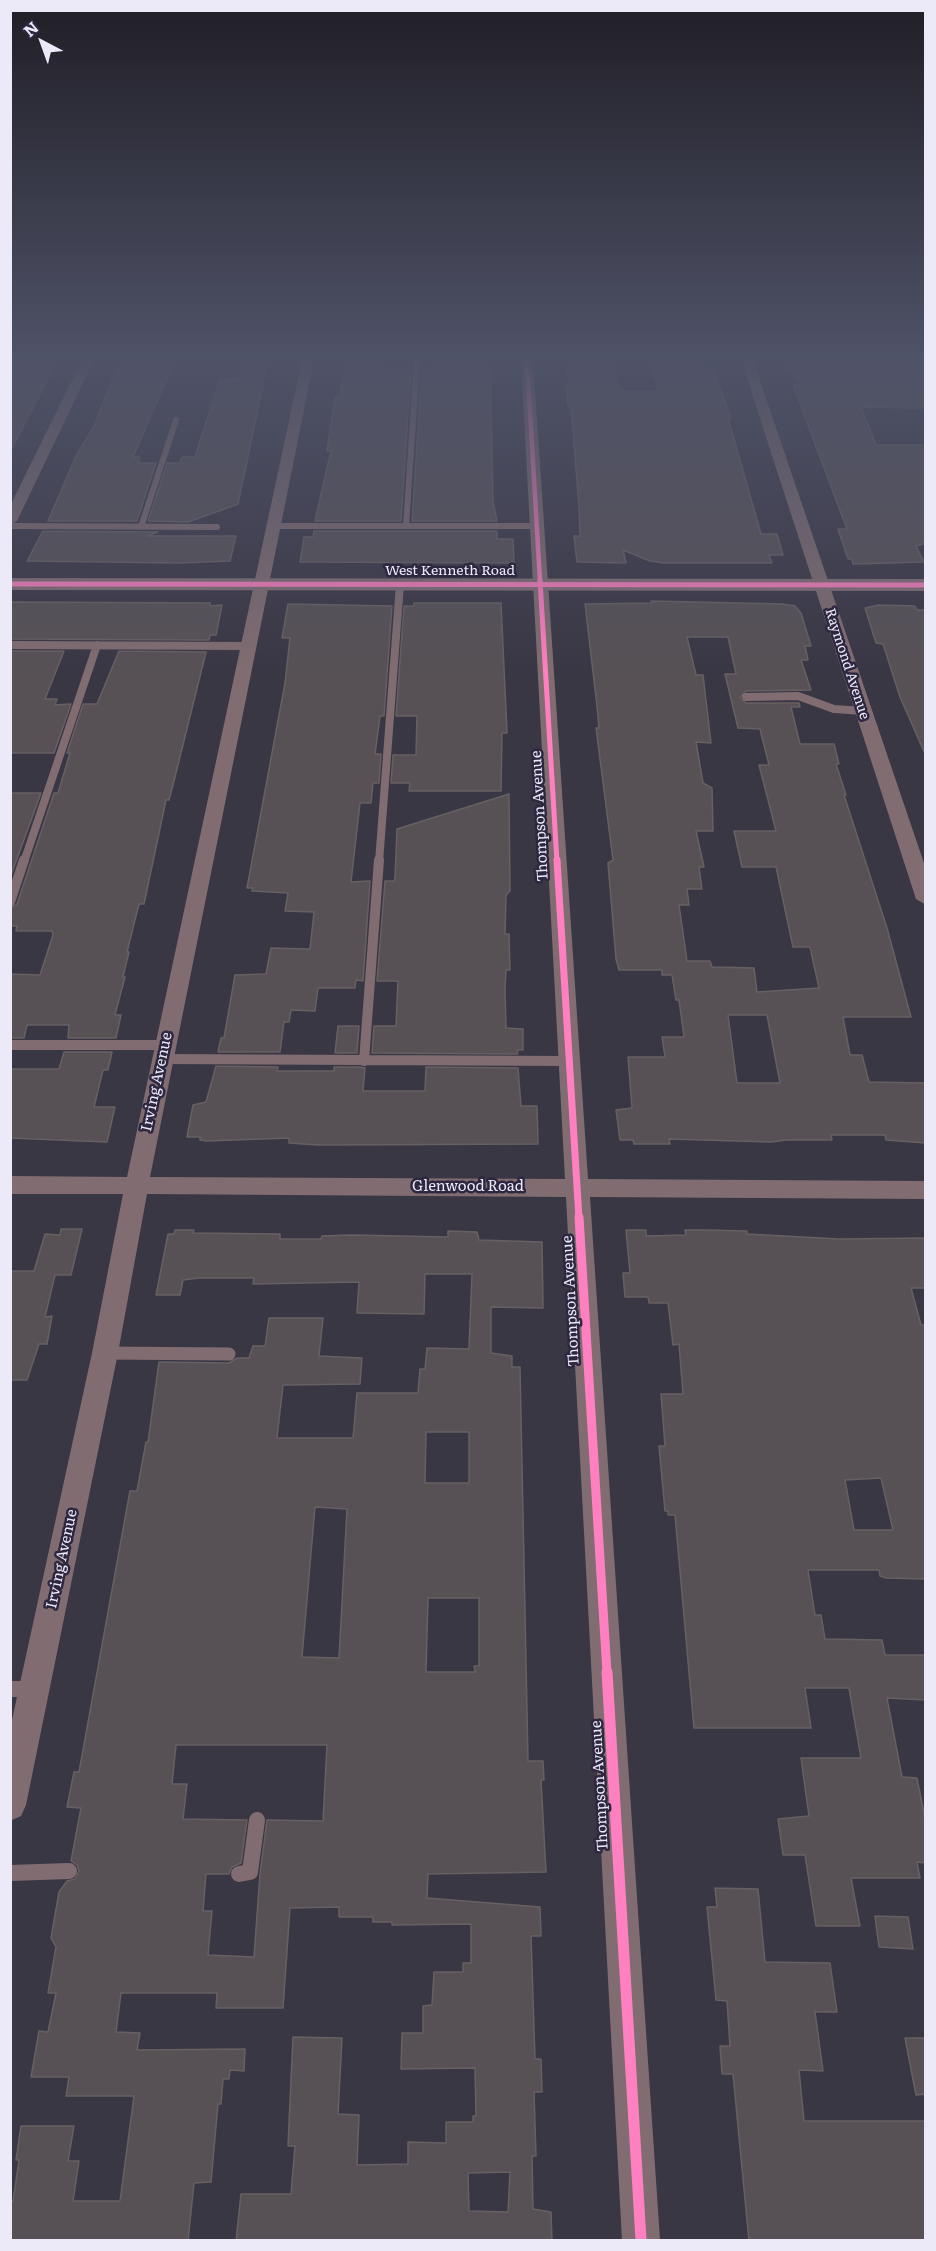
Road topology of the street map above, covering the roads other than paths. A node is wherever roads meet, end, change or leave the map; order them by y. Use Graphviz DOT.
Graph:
graph roads {
  1 [pos="37,465"];
  2 [pos="161,465"];
  3 [pos="286,465"];
  4 [pos="410,465"];
  5 [pos="533,465"];
  6 [pos="782,465"];
  7 [pos="10,521"];
  8 [pos="10,526"];
  9 [pos="273,526"];
  10 [pos="406,526"];
  11 [pos="537,526"];
  12 [pos="141,527"];
  13 [pos="217,527"];
  14 [pos="10,584"];
  15 [pos="260,584"];
  16 [pos="400,584"];
  17 [pos="540,585"];
  18 [pos="821,585"];
  19 [pos="926,585"];
  20 [pos="10,645"];
  21 [pos="97,645"];
  22 [pos="248,646"];
  23 [pos="746,697"];
  24 [pos="863,711"];
  25 [pos="926,899"];
  26 [pos="10,902"];
  27 [pos="10,1045"];
  28 [pos="162,1052"];
  29 [pos="364,1060"];
  30 [pos="568,1061"];
  31 [pos="10,1185"];
  32 [pos="135,1186"];
  33 [pos="578,1188"];
  34 [pos="926,1190"];
  35 [pos="105,1353"];
  36 [pos="229,1354"];
  37 [pos="10,1689"];
  38 [pos="35,1689"];
  39 [pos="10,1805"];
  40 [pos="257,1820"];
  41 [pos="69,1871"];
  42 [pos="10,1873"];
  43 [pos="238,1874"];
  44 [pos="641,2241"];
  1 -- 7 [label="street"];
  2 -- 12 [label="lane"];
  3 -- 9 [label="street, Irving Avenue"];
  4 -- 10 [label="lane"];
  5 -- 11 [label="street, Thompson Avenue"];
  6 -- 18 [label="street, Raymond Avenue"];
  8 -- 12 [label="lane"];
  9 -- 10 [label="lane"];
  9 -- 15 [label="street, Irving Avenue"];
  10 -- 11 [label="lane"];
  11 -- 17 [label="street, Thompson Avenue"];
  12 -- 13 [label="lane"];
  14 -- 15 [label="street, West Kenneth Road"];
  15 -- 16 [label="street, West Kenneth Road"];
  15 -- 22 [label="street, Irving Avenue"];
  16 -- 17 [label="street, West Kenneth Road"];
  16 -- 29 [label="lane"];
  17 -- 18 [label="street, West Kenneth Road"];
  17 -- 30 [label="street, Thompson Avenue"];
  18 -- 19 [label="street, West Kenneth Road"];
  18 -- 24 [label="street, Raymond Avenue"];
  20 -- 21 [label="lane"];
  21 -- 22 [label="lane"];
  21 -- 26 [label="lane"];
  22 -- 28 [label="street, Irving Avenue"];
  23 -- 24 [label="lane"];
  24 -- 25 [label="street, Raymond Avenue"];
  27 -- 28 [label="lane"];
  28 -- 29 [label="lane"];
  28 -- 32 [label="street, Irving Avenue"];
  29 -- 30 [label="lane"];
  30 -- 33 [label="street, Thompson Avenue"];
  31 -- 32 [label="street, Glenwood Road"];
  32 -- 33 [label="street, Glenwood Road"];
  32 -- 35 [label="street, Irving Avenue"];
  33 -- 34 [label="street, Glenwood Road"];
  33 -- 44 [label="street, Thompson Avenue"];
  35 -- 36 [label="lane"];
  35 -- 38 [label="street, Irving Avenue"];
  37 -- 38 [label="lane"];
  38 -- 39 [label="street, Irving Avenue"];
  40 -- 43 [label="lane"];
  41 -- 42 [label="lane"];
}
